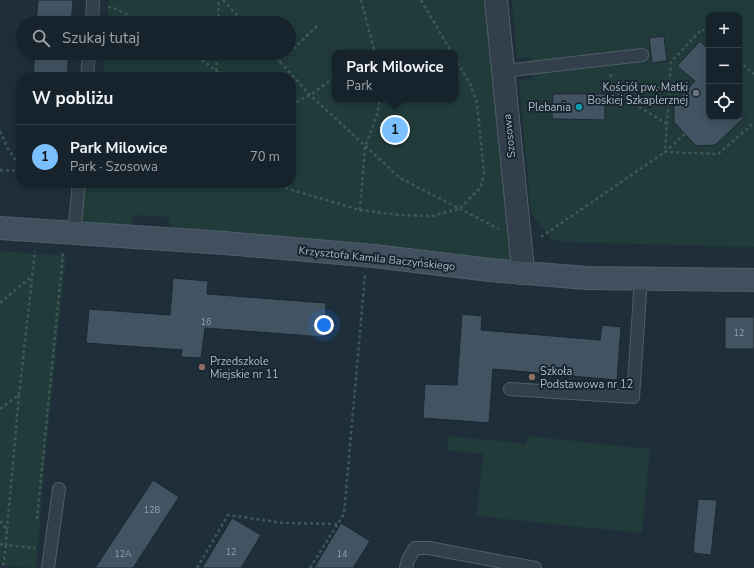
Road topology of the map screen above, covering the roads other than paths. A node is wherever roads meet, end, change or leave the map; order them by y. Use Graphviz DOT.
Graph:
graph roads {
  1 [pos="496,0"];
  2 [pos="93,3"];
  3 [pos="92,16"];
  4 [pos="642,56"];
  5 [pos="88,60"];
  6 [pos="503,71"];
  7 [pos="87,72"];
  8 [pos="78,188"];
  9 [pos="0,228"];
  10 [pos="69,241"];
  11 [pos="521,273"];
  12 [pos="641,280"];
  13 [pos="754,280"];
  14 [pos="510,389"];
  15 [pos="59,489"];
  16 [pos="48,568"];
  17 [pos="406,568"];
  18 [pos="535,568"];
  1 -- 6 [label="street, Szosowa"];
  2 -- 3 [label="lane"];
  4 -- 6 [label="lane"];
  5 -- 7 [label="lane"];
  6 -- 11 [label="street, Szosowa"];
  8 -- 10 [label="lane"];
  9 -- 10 [label="street, Krzysztofa Kamila Baczyńskiego"];
  10 -- 11 [label="street, Krzysztofa Kamila Baczyńskiego"];
  11 -- 12 [label="street, Krzysztofa Kamila Baczyńskiego"];
  12 -- 13 [label="street, Krzysztofa Kamila Baczyńskiego"];
  12 -- 14 [label="lane"];
  15 -- 16 [label="lane"];
  17 -- 18 [label="lane"];
}
